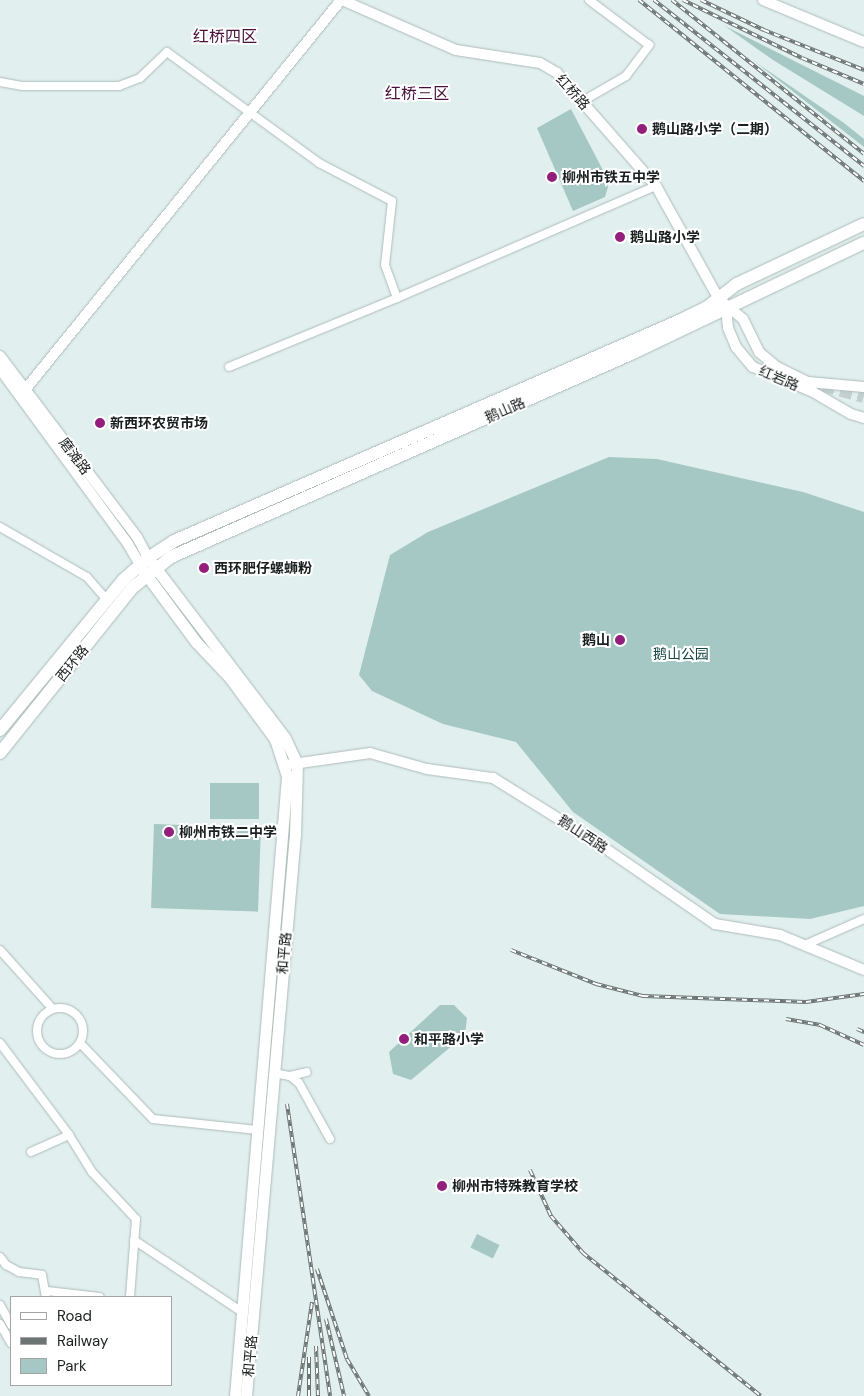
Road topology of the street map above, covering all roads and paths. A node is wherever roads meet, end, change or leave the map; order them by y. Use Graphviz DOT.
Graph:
graph roads {
  1 [pos="341,0"];
  2 [pos="589,0"];
  3 [pos="763,0"];
  4 [pos="864,42"];
  5 [pos="0,82"];
  6 [pos="581,102"];
  7 [pos="248,114"];
  8 [pos="656,186"];
  9 [pos="864,224"];
  10 [pos="864,243"];
  11 [pos="397,298"];
  12 [pos="722,303"];
  13 [pos="0,356"];
  14 [pos="229,367"];
  15 [pos="0,368"];
  16 [pos="864,387"];
  17 [pos="23,393"];
  18 [pos="864,418"];
  19 [pos="0,528"];
  20 [pos="147,566"];
  21 [pos="106,599"];
  22 [pos="0,730"];
  23 [pos="0,753"];
  24 [pos="291,764"];
  25 [pos="864,920"];
  26 [pos="807,944"];
  27 [pos="0,950"];
  28 [pos="864,970"];
  29 [pos="53,1009"];
  30 [pos="0,1043"];
  31 [pos="80,1043"];
  32 [pos="307,1072"];
  33 [pos="274,1073"];
  34 [pos="290,1076"];
  35 [pos="257,1130"];
  36 [pos="69,1135"];
  37 [pos="330,1139"];
  38 [pos="31,1152"];
  39 [pos="134,1240"];
  40 [pos="0,1257"];
  41 [pos="47,1294"];
  42 [pos="82,1296"];
  43 [pos="130,1296"];
  44 [pos="0,1305"];
  45 [pos="242,1312"];
  46 [pos="10,1323"];
  47 [pos="0,1324"];
  48 [pos="10,1342"];
  49 [pos="235,1396"];
  50 [pos="246,1396"];
  1 -- 6 [label="street, 红桥路"];
  1 -- 7 [label="street"];
  2 -- 6 [label="street"];
  3 -- 4 [label="street"];
  5 -- 7 [label="street"];
  6 -- 8 [label="street, 红桥路"];
  7 -- 11 [label="street"];
  7 -- 17 [label="street"];
  8 -- 11 [label="street"];
  8 -- 12 [label="street, 红桥路"];
  9 -- 12 [label="main road, 鹅山路"];
  10 -- 12 [label="main road, 鹅山路"];
  11 -- 14 [label="street"];
  12 -- 16 [label="street, 红岩路"];
  12 -- 18 [label="street, 红岩路"];
  12 -- 20 [label="main road, 鹅山路"];
  13 -- 17 [label="street, 磨滩路"];
  15 -- 17 [label="street, 磨滩路"];
  17 -- 20 [label="street, 磨滩路"];
  19 -- 21 [label="street"];
  20 -- 21 [label="main road, 西环路"];
  20 -- 23 [label="main road, 西环路"];
  20 -- 24 [label="main road, 和平路"];
  21 -- 22 [label="main road, 西环路"];
  24 -- 26 [label="street, 鹅山西路"];
  24 -- 33 [label="main road, 和平路"];
  24 -- 35 [label="main road, 和平路"];
  25 -- 26 [label="street"];
  26 -- 28 [label="street, 鹅山西路"];
  27 -- 29 [label="street"];
  29 -- 31 [label="street"];
  29 -- 31 [label="street"];
  30 -- 36 [label="street"];
  31 -- 35 [label="street"];
  32 -- 34 [label="street"];
  33 -- 34 [label="street"];
  33 -- 50 [label="main road, 和平路"];
  34 -- 37 [label="street"];
  35 -- 45 [label="main road, 和平路"];
  36 -- 38 [label="street"];
  36 -- 39 [label="street"];
  39 -- 43 [label="street"];
  39 -- 45 [label="street"];
  40 -- 41 [label="street"];
  41 -- 42 [label="street"];
  44 -- 46 [label="street"];
  45 -- 49 [label="main road, 和平路"];
  47 -- 48 [label="street"];
}
